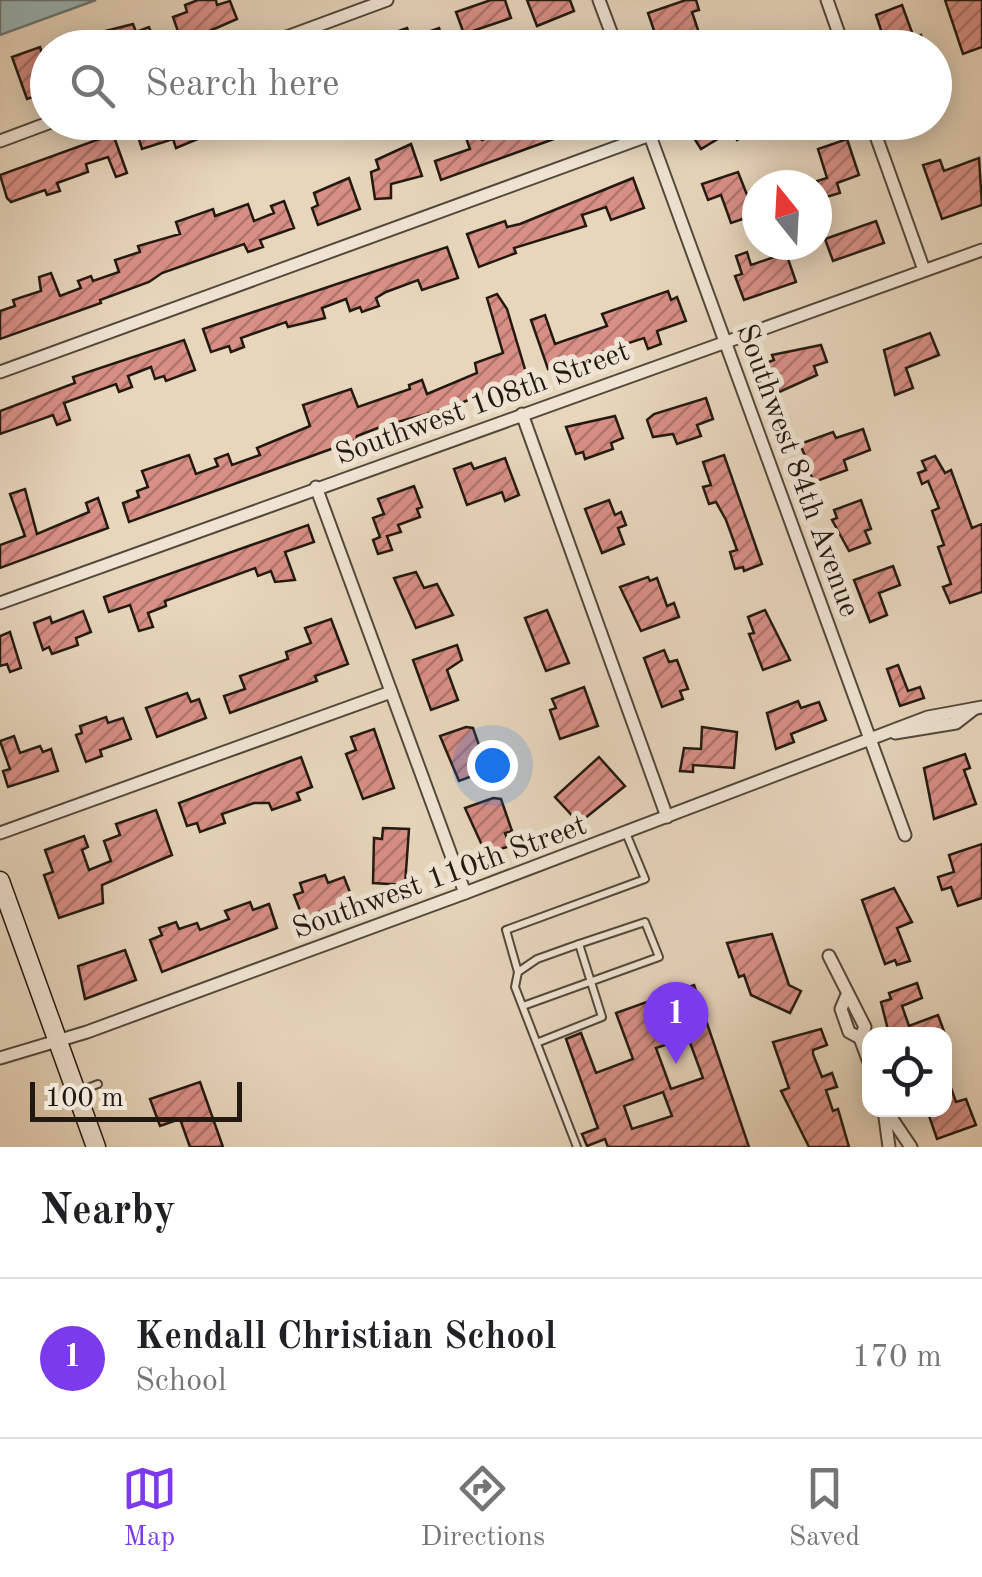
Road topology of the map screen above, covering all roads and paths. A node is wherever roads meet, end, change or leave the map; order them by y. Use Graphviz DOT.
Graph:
graph roads {
  1 [pos="387,0"];
  2 [pos="599,0"];
  3 [pos="827,0"];
  4 [pos="306,30"];
  5 [pos="610,30"];
  6 [pos="838,30"];
  7 [pos="30,130"];
  8 [pos="618,140"];
  9 [pos="651,140"];
  10 [pos="877,140"];
  11 [pos="0,141"];
  12 [pos="982,250"];
  13 [pos="924,270"];
  14 [pos="725,341"];
  15 [pos="0,372"];
  16 [pos="522,414"];
  17 [pos="316,488"];
  18 [pos="0,604"];
  19 [pos="392,692"];
  20 [pos="978,708"];
  21 [pos="871,740"];
  22 [pos="668,817"];
  23 [pos="0,833"];
  24 [pos="626,834"];
  25 [pos="904,835"];
  26 [pos="0,881"];
  27 [pos="466,894"];
  28 [pos="579,944"];
  29 [pos="828,956"];
  30 [pos="518,972"];
  31 [pos="592,982"];
  32 [pos="523,1006"];
  33 [pos="866,1027"];
  34 [pos="56,1038"];
  35 [pos="539,1042"];
  36 [pos="0,1058"];
  37 [pos="98,1084"];
  38 [pos="76,1093"];
  39 [pos="886,1117"];
  40 [pos="890,1117"];
  41 [pos="96,1147"];
  42 [pos="577,1147"];
  43 [pos="889,1147"];
  44 [pos="911,1147"];
  1 -- 4 [label="street"];
  2 -- 5 [label="street"];
  3 -- 6 [label="street"];
  7 -- 11 [label="street"];
  8 -- 15 [label="street"];
  9 -- 14 [label="street, Southwest 84th Avenue"];
  10 -- 13 [label="street"];
  12 -- 13 [label="street, Southwest 108th Street"];
  13 -- 14 [label="street, Southwest 108th Street"];
  14 -- 16 [label="street, Southwest 108th Street"];
  14 -- 21 [label="street, Southwest 84th Avenue"];
  16 -- 17 [label="street, Southwest 108th Street"];
  16 -- 22 [label="street"];
  17 -- 18 [label="street, Southwest 108th Street"];
  17 -- 19 [label="street"];
  19 -- 23 [label="street"];
  19 -- 27 [label="street"];
  20 -- 21 [label="street, Southwest 110th Street"];
  21 -- 22 [label="street, Southwest 110th Street"];
  21 -- 25 [label="street, Southwest 84th Avenue"];
  22 -- 24 [label="street, Southwest 110th Street"];
  24 -- 27 [label="street, Southwest 110th Street"];
  24 -- 30 [label="lane"];
  26 -- 34 [label="main road"];
  27 -- 34 [label="street, Southwest 110th Street"];
  28 -- 30 [label="lane"];
  28 -- 31 [label="lane"];
  28 -- 31 [label="lane"];
  29 -- 33 [label="street"];
  30 -- 32 [label="lane"];
  31 -- 32 [label="lane"];
  31 -- 35 [label="lane"];
  32 -- 35 [label="lane"];
  34 -- 36 [label="street, Southwest 110th Street"];
  34 -- 38 [label="main road"];
  35 -- 42 [label="lane"];
  37 -- 38 [label="lane"];
  38 -- 41 [label="main road"];
  39 -- 43 [label="street"];
  40 -- 44 [label="street"];
}
